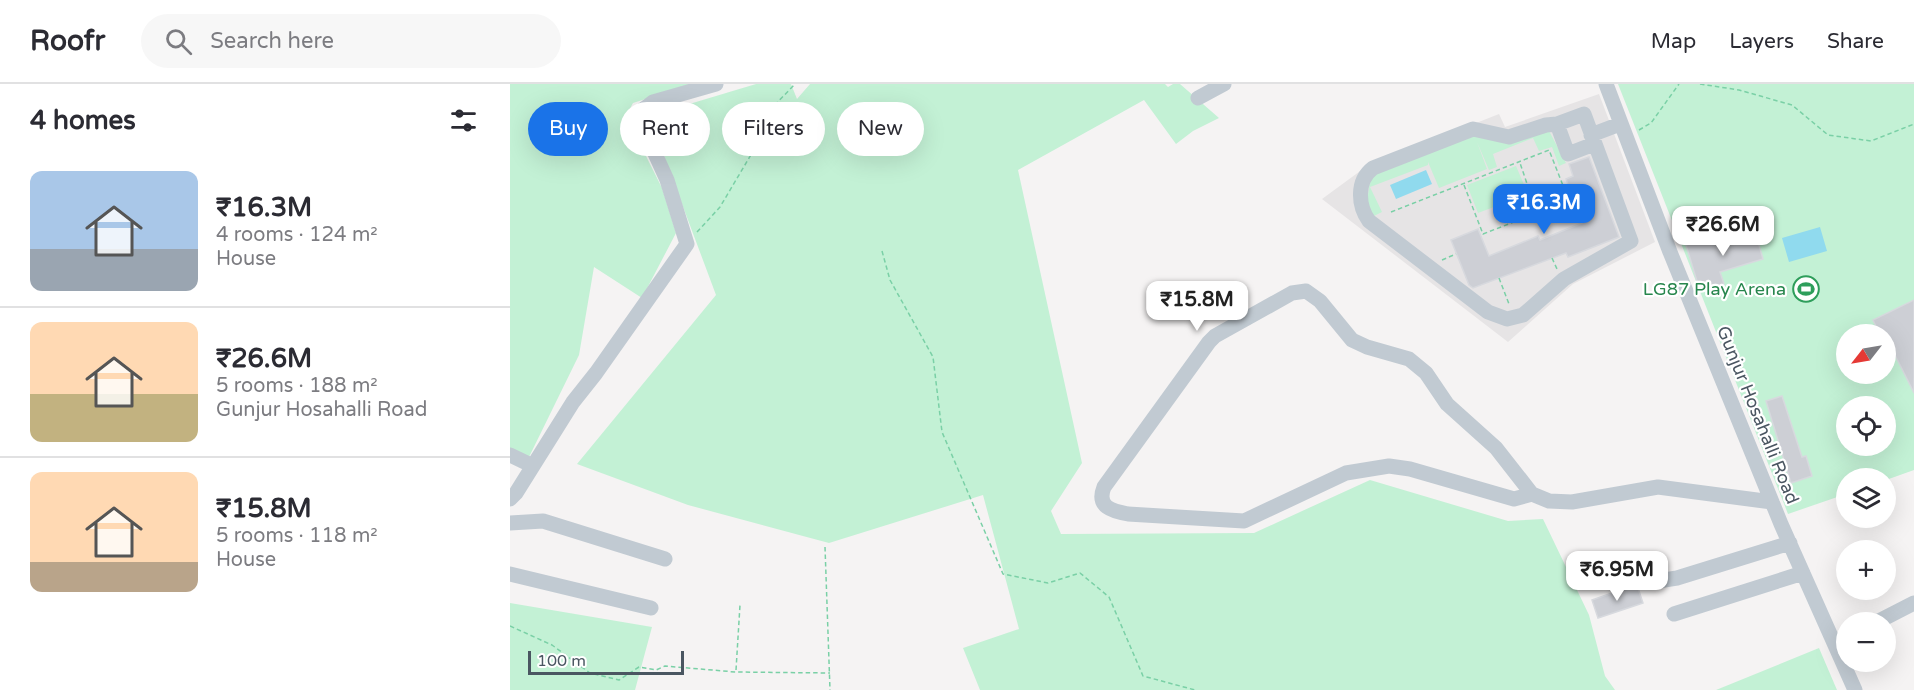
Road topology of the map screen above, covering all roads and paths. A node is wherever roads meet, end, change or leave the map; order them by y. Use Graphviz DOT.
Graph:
graph roads {
  1 [pos="716,84"];
  2 [pos="795,84"];
  3 [pos="1606,84"];
  4 [pos="1679,84"];
  5 [pos="1700,84"];
  6 [pos="1217,85"];
  7 [pos="1198,98"];
  8 [pos="1557,124"];
  9 [pos="1914,124"];
  10 [pos="1623,131"];
  11 [pos="1592,140"];
  12 [pos="1520,162"];
  13 [pos="1464,184"];
  14 [pos="1391,212"];
  15 [pos="1577,221"];
  16 [pos="687,244"];
  17 [pos="882,251"];
  18 [pos="1499,278"];
  19 [pos="1515,319"];
  20 [pos="510,455"];
  21 [pos="533,466"];
  22 [pos="1532,494"];
  23 [pos="510,499"];
  24 [pos="1772,502"];
  25 [pos="510,524"];
  26 [pos="1790,543"];
  27 [pos="825,547"];
  28 [pos="665,559"];
  29 [pos="1803,573"];
  30 [pos="510,574"];
  31 [pos="1619,576"];
  32 [pos="1914,603"];
  33 [pos="740,605"];
  34 [pos="651,608"];
  35 [pos="1896,612"];
  36 [pos="1674,614"];
  37 [pos="510,626"];
  38 [pos="1836,633"];
  39 [pos="735,672"];
  40 [pos="1850,672"];
  41 [pos="830,673"];
  42 [pos="830,690"];
  43 [pos="1195,690"];
  44 [pos="1855,690"];
  1 -- 16 [label="street"];
  2 -- 16 [label="path"];
  3 -- 10 [label="street, Gunjur Hosahalli Road"];
  4 -- 10 [label="path"];
  5 -- 9 [label="path"];
  6 -- 7 [label="street"];
  8 -- 11 [label="street"];
  8 -- 11 [label="street"];
  8 -- 19 [label="street"];
  10 -- 11 [label="street"];
  10 -- 24 [label="street, Gunjur Hosahalli Road"];
  11 -- 19 [label="street"];
  12 -- 13 [label="path"];
  12 -- 13 [label="path"];
  12 -- 15 [label="path"];
  13 -- 14 [label="path"];
  16 -- 21 [label="street"];
  17 -- 43 [label="path"];
  18 -- 19 [label="path"];
  20 -- 21 [label="street"];
  21 -- 23 [label="street"];
  22 -- 22 [label="street"];
  22 -- 24 [label="street"];
  24 -- 26 [label="street, Gunjur Hosahalli Road"];
  25 -- 28 [label="street"];
  26 -- 29 [label="street, Gunjur Hosahalli Road"];
  26 -- 31 [label="street"];
  27 -- 41 [label="path"];
  29 -- 36 [label="street"];
  29 -- 38 [label="street, Gunjur Hosahalli Road"];
  30 -- 34 [label="street"];
  32 -- 35 [label="street"];
  33 -- 39 [label="path"];
  37 -- 39 [label="path"];
  39 -- 41 [label="path"];
  40 -- 44 [label="street, Gunjur Hosahalli Road"];
  41 -- 42 [label="path"];
}
